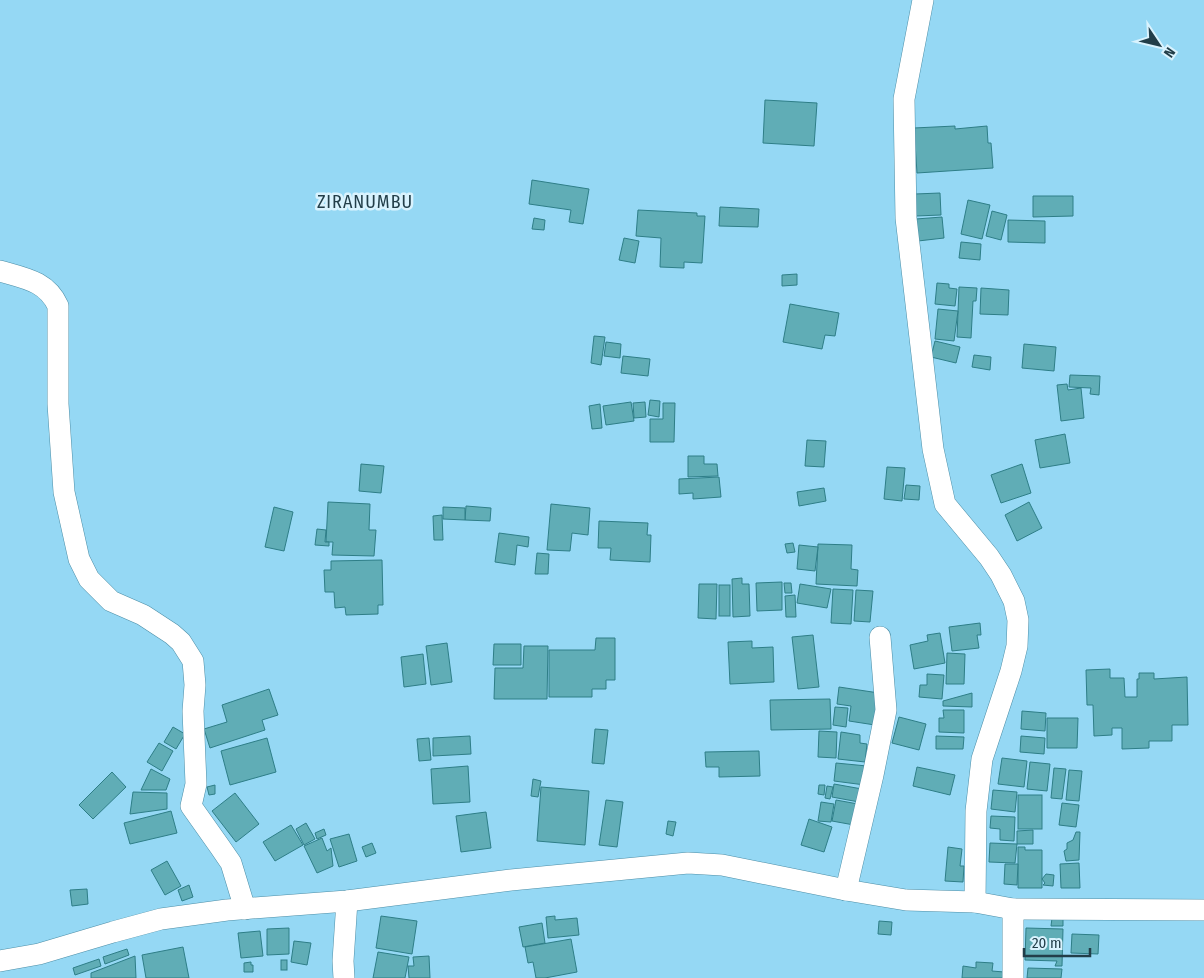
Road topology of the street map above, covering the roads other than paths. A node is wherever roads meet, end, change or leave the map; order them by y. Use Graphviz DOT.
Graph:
graph roads {
  1 [pos="923,0"];
  2 [pos="0,271"];
  3 [pos="880,637"];
  4 [pos="846,890"];
  5 [pos="347,901"];
  6 [pos="975,902"];
  7 [pos="245,909"];
  8 [pos="1013,909"];
  9 [pos="1204,910"];
  10 [pos="0,961"];
  11 [pos="344,978"];
  12 [pos="1014,978"];
  1 -- 6 [label="street"];
  2 -- 7 [label="street"];
  3 -- 4 [label="street"];
  4 -- 5 [label="street"];
  4 -- 6 [label="street"];
  5 -- 7 [label="street"];
  5 -- 11 [label="street"];
  6 -- 8 [label="street"];
  7 -- 10 [label="street"];
  8 -- 9 [label="street"];
  8 -- 12 [label="street"];
}
